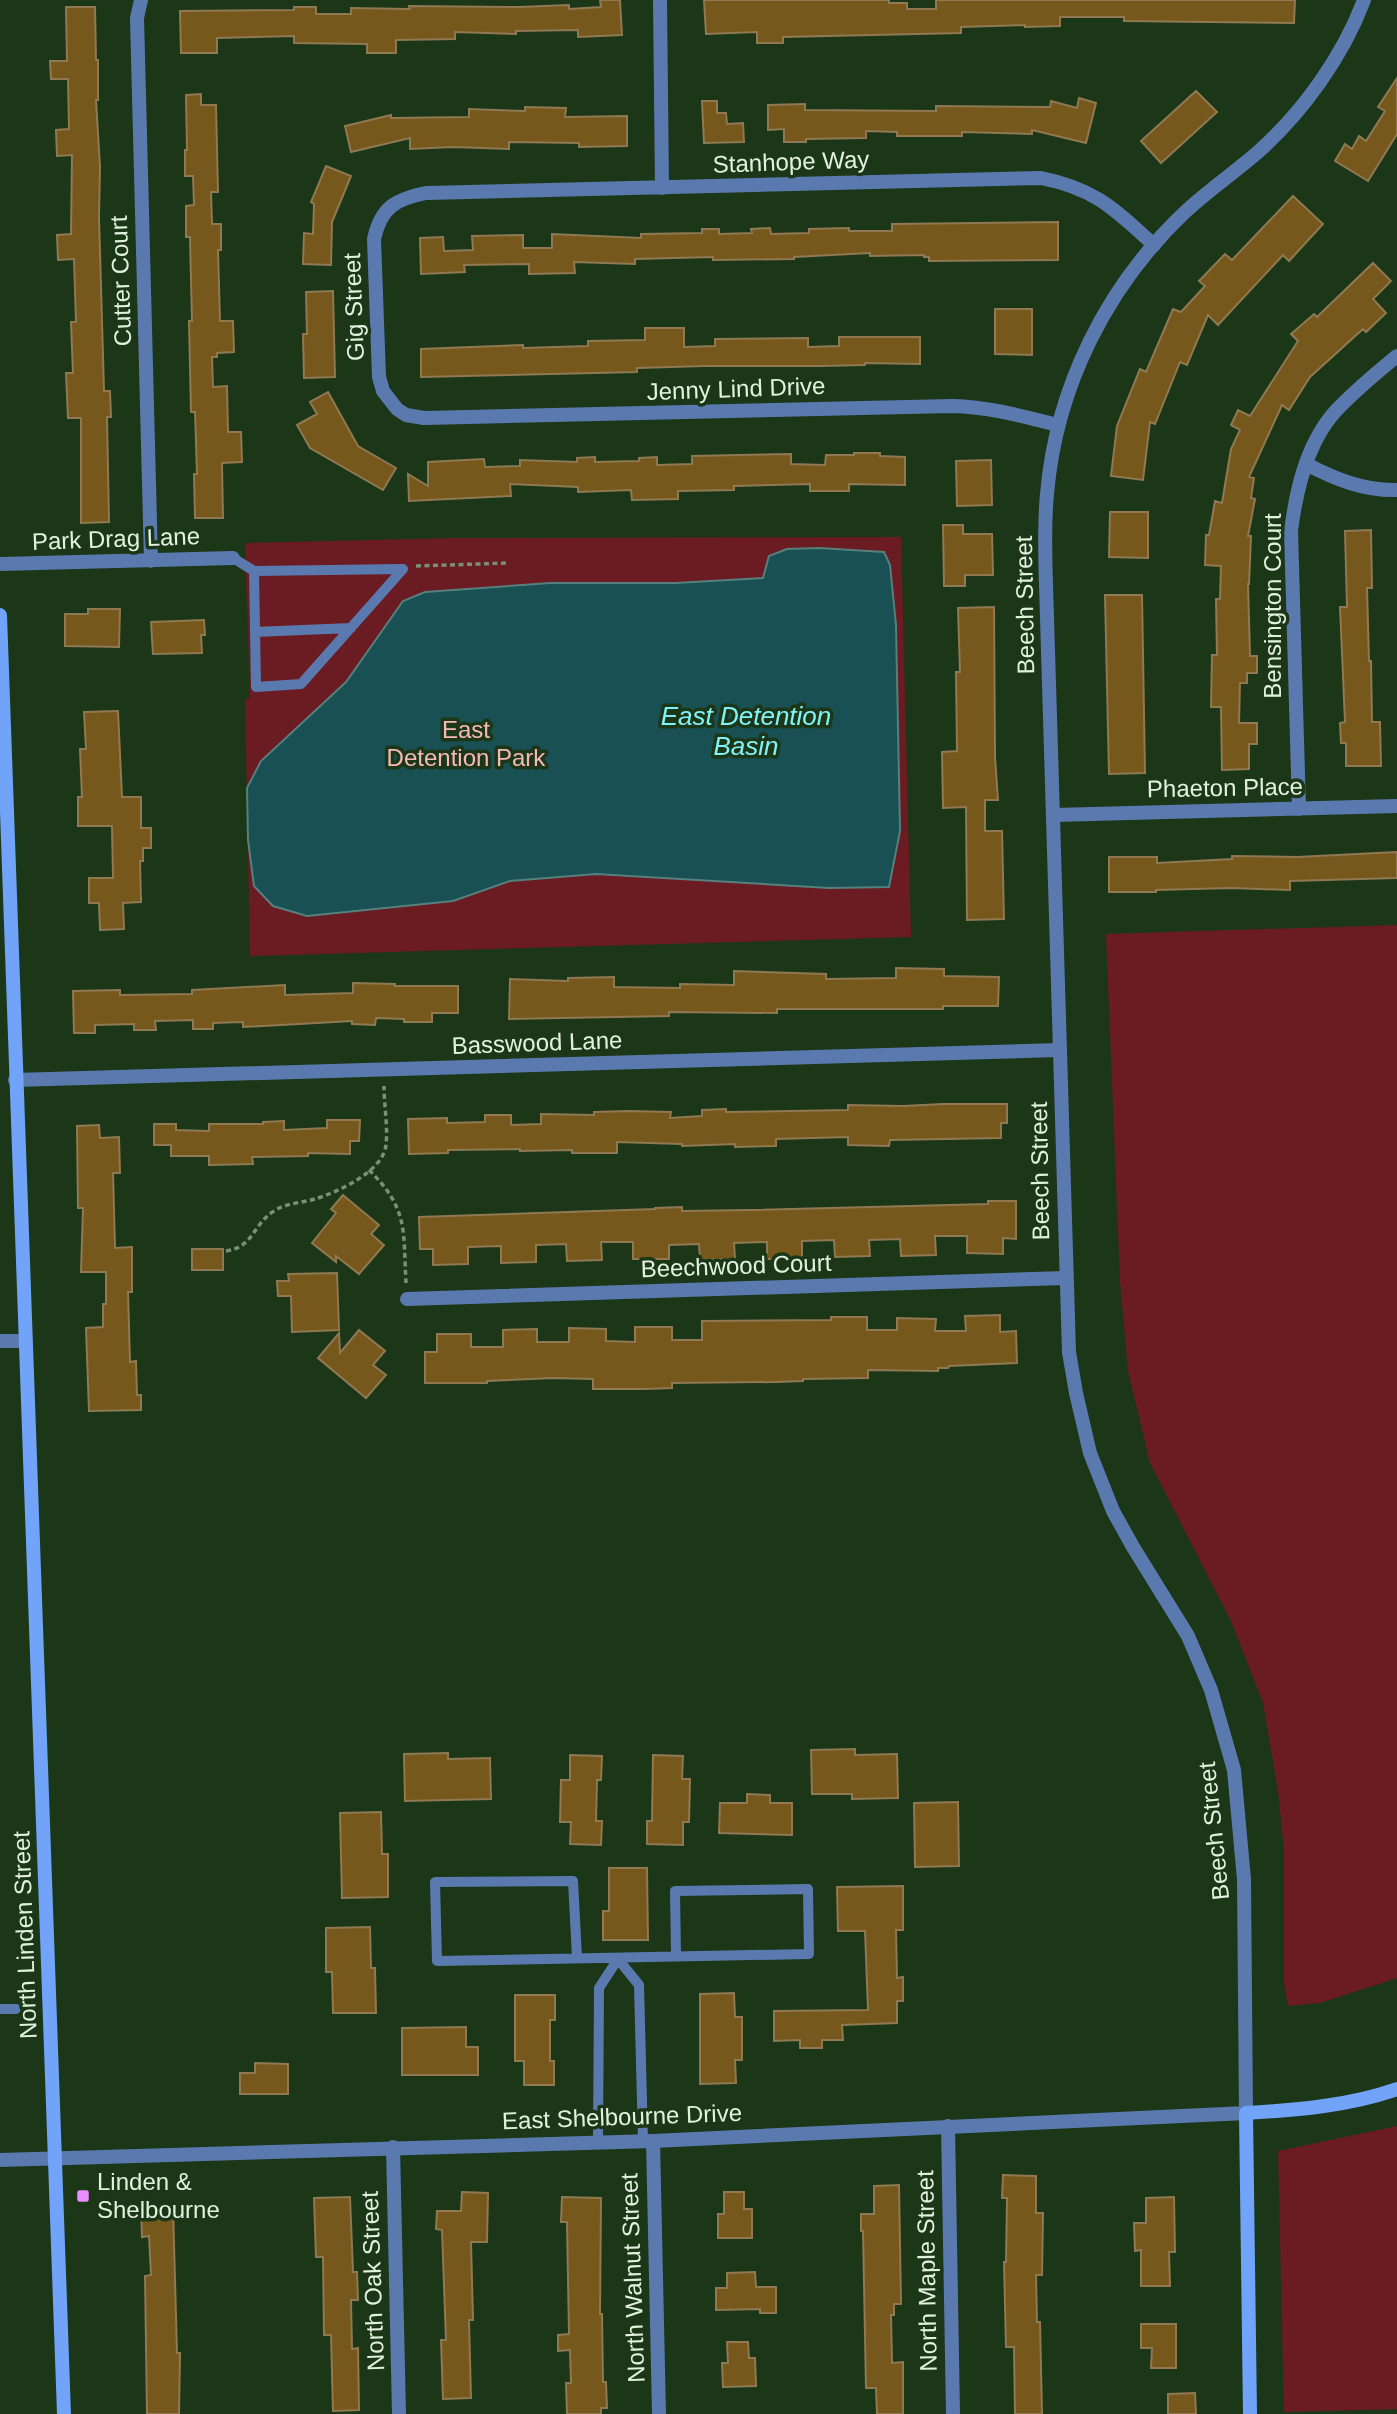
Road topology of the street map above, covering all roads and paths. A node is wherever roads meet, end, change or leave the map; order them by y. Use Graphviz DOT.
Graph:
graph roads {
  1 [pos="141,0"];
  2 [pos="660,0"];
  3 [pos="1364,0"];
  4 [pos="662,188"];
  5 [pos="408,196"];
  6 [pos="1154,245"];
  7 [pos="1397,356"];
  8 [pos="413,416"];
  9 [pos="1058,425"];
  10 [pos="1306,464"];
  11 [pos="1397,490"];
  12 [pos="233,558"];
  13 [pos="151,561"];
  14 [pos="509,563"];
  15 [pos="0,564"];
  16 [pos="403,569"];
  17 [pos="254,571"];
  18 [pos="0,615"];
  19 [pos="351,628"];
  20 [pos="255,632"];
  21 [pos="1397,806"];
  22 [pos="1299,809"];
  23 [pos="1054,815"];
  24 [pos="1060,1050"];
  25 [pos="384,1070"];
  26 [pos="16,1080"];
  27 [pos="369,1170"];
  28 [pos="226,1251"];
  29 [pos="1065,1278"];
  30 [pos="407,1299"];
  31 [pos="25,1340"];
  32 [pos="0,1341"];
  33 [pos="676,1956"];
  34 [pos="577,1958"];
  35 [pos="618,1959"];
  36 [pos="16,2009"];
  37 [pos="0,2010"];
  38 [pos="1397,2090"];
  39 [pos="1246,2113"];
  40 [pos="948,2126"];
  41 [pos="648,2141"];
  42 [pos="598,2142"];
  43 [pos="393,2147"];
  44 [pos="56,2159"];
  45 [pos="0,2160"];
  46 [pos="64,2414"];
  47 [pos="399,2414"];
  48 [pos="659,2414"];
  49 [pos="953,2414"];
  50 [pos="1250,2414"];
  1 -- 13 [label="street, Cutter Court"];
  2 -- 4 [label="street"];
  3 -- 6 [label="street, Beech Street"];
  4 -- 5 [label="street, Stanhope Way"];
  4 -- 6 [label="street, Stanhope Way"];
  5 -- 8 [label="street, Gig Street"];
  6 -- 9 [label="street, Beech Street"];
  7 -- 10 [label="street, Bensington Court"];
  8 -- 9 [label="street, Jenny Lind Drive"];
  9 -- 23 [label="street, Beech Street"];
  10 -- 11 [label="street"];
  10 -- 22 [label="street, Bensington Court"];
  12 -- 13 [label="street, Park Drag Lane"];
  12 -- 17 [label="lane"];
  13 -- 15 [label="street, Park Drag Lane"];
  14 -- 16 [label="path"];
  16 -- 17 [label="lane"];
  16 -- 19 [label="lane"];
  17 -- 20 [label="lane"];
  18 -- 26 [label="main road, North Linden Street"];
  19 -- 20 [label="lane"];
  19 -- 20 [label="lane"];
  21 -- 22 [label="street, Phaeton Place"];
  22 -- 23 [label="street, Phaeton Place"];
  23 -- 24 [label="street, Beech Street"];
  24 -- 25 [label="street, Basswood Lane"];
  24 -- 29 [label="street, Beech Street"];
  25 -- 26 [label="street, Basswood Lane"];
  25 -- 27 [label="path"];
  26 -- 31 [label="main road, North Linden Street"];
  27 -- 28 [label="path"];
  27 -- 30 [label="path"];
  29 -- 30 [label="street, Beechwood Court"];
  29 -- 39 [label="street, Beech Street"];
  31 -- 32 [label="street"];
  31 -- 44 [label="main road, North Linden Street"];
  33 -- 33 [label="lane"];
  33 -- 35 [label="lane"];
  34 -- 34 [label="lane"];
  34 -- 35 [label="lane"];
  35 -- 41 [label="lane"];
  35 -- 42 [label="lane"];
  36 -- 37 [label="lane"];
  38 -- 39 [label="main road"];
  39 -- 40 [label="street, East Shelbourne Drive"];
  39 -- 50 [label="main road, Beech Street"];
  40 -- 41 [label="street, East Shelbourne Drive"];
  40 -- 49 [label="street, North Maple Street"];
  41 -- 42 [label="street, East Shelbourne Drive"];
  41 -- 48 [label="street, North Walnut Street"];
  42 -- 43 [label="street, East Shelbourne Drive"];
  43 -- 44 [label="street, East Shelbourne Drive"];
  43 -- 47 [label="street, North Oak Street"];
  44 -- 45 [label="street, East Shelbourne Drive"];
  44 -- 46 [label="main road, North Linden Street"];
}
